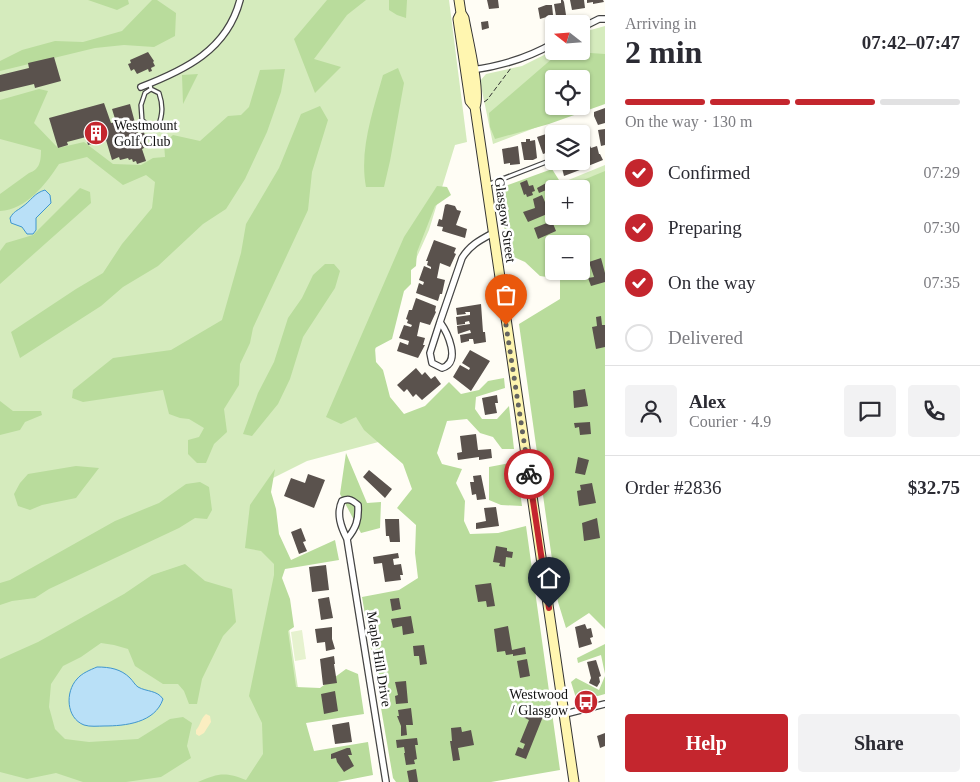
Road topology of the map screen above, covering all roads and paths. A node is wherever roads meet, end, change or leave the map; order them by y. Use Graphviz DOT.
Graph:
graph roads {
  1 [pos="240,0"];
  2 [pos="459,0"];
  3 [pos="605,19"];
  4 [pos="590,24"];
  5 [pos="545,49"];
  6 [pos="510,62"];
  7 [pos="469,70"];
  8 [pos="150,86"];
  9 [pos="141,88"];
  10 [pos="478,106"];
  11 [pos="545,162"];
  12 [pos="486,185"];
  13 [pos="493,233"];
  14 [pos="440,322"];
  15 [pos="347,539"];
  16 [pos="605,704"];
  17 [pos="565,714"];
  18 [pos="386,782"];
  19 [pos="574,782"];
  1 -- 8 [label="street"];
  2 -- 7 [label="street, Glasgow Street"];
  3 -- 4 [label="street"];
  5 -- 6 [label="street"];
  6 -- 7 [label="street"];
  6 -- 10 [label="path"];
  7 -- 10 [label="street, Glasgow Street"];
  8 -- 8 [label="lane"];
  8 -- 9 [label="street"];
  10 -- 12 [label="street, Glasgow Street"];
  11 -- 12 [label="lane"];
  12 -- 13 [label="street, Glasgow Street"];
  13 -- 14 [label="street"];
  13 -- 17 [label="street, Glasgow Street"];
  14 -- 14 [label="street"];
  15 -- 15 [label="street, Maple Hill Drive"];
  15 -- 18 [label="street, Maple Hill Drive"];
  16 -- 17 [label="street"];
  17 -- 19 [label="street, Glasgow Street"];
}
